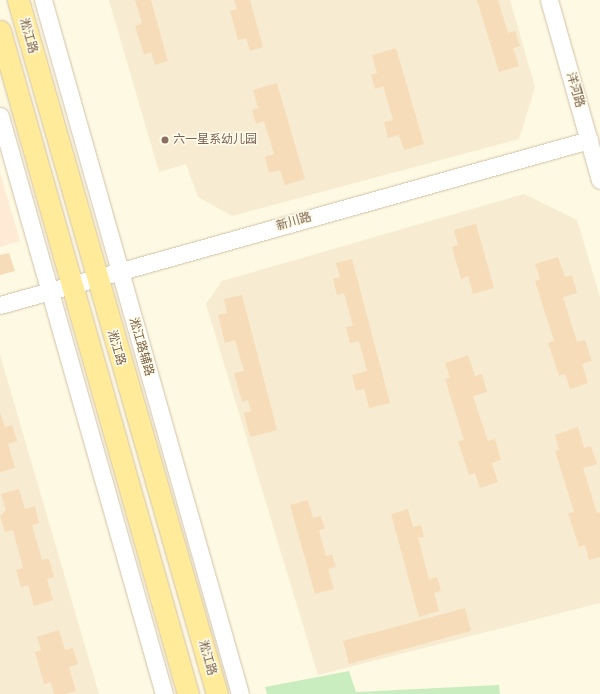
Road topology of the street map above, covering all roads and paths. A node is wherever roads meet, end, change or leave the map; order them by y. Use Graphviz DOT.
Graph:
graph roads {
  1 [pos="18,0"];
  2 [pos="43,0"];
  3 [pos="549,0"];
  4 [pos="0,31"];
  5 [pos="0,116"];
  6 [pos="589,140"];
  7 [pos="600,180"];
  8 [pos="119,271"];
  9 [pos="95,278"];
  10 [pos="72,284"];
  11 [pos="50,291"];
  12 [pos="0,306"];
  13 [pos="164,694"];
  14 [pos="188,694"];
  15 [pos="217,694"];
  16 [pos="240,694"];
  1 -- 9 [label="main road, 淞江路"];
  2 -- 8 [label="street, 淞江路辅路"];
  3 -- 6 [label="street, 洋河路"];
  4 -- 10 [label="main road, 淞江路"];
  5 -- 11 [label="street"];
  6 -- 7 [label="street, 洋河路"];
  6 -- 8 [label="street, 新川路"];
  8 -- 9 [label="street, 新川路"];
  8 -- 16 [label="street, 淞江路辅路"];
  9 -- 10 [label="street, 新川路"];
  9 -- 15 [label="main road, 淞江路"];
  10 -- 11 [label="street, 新川路"];
  10 -- 14 [label="main road, 淞江路"];
  11 -- 12 [label="street, 新川路"];
  11 -- 13 [label="street"];
}
